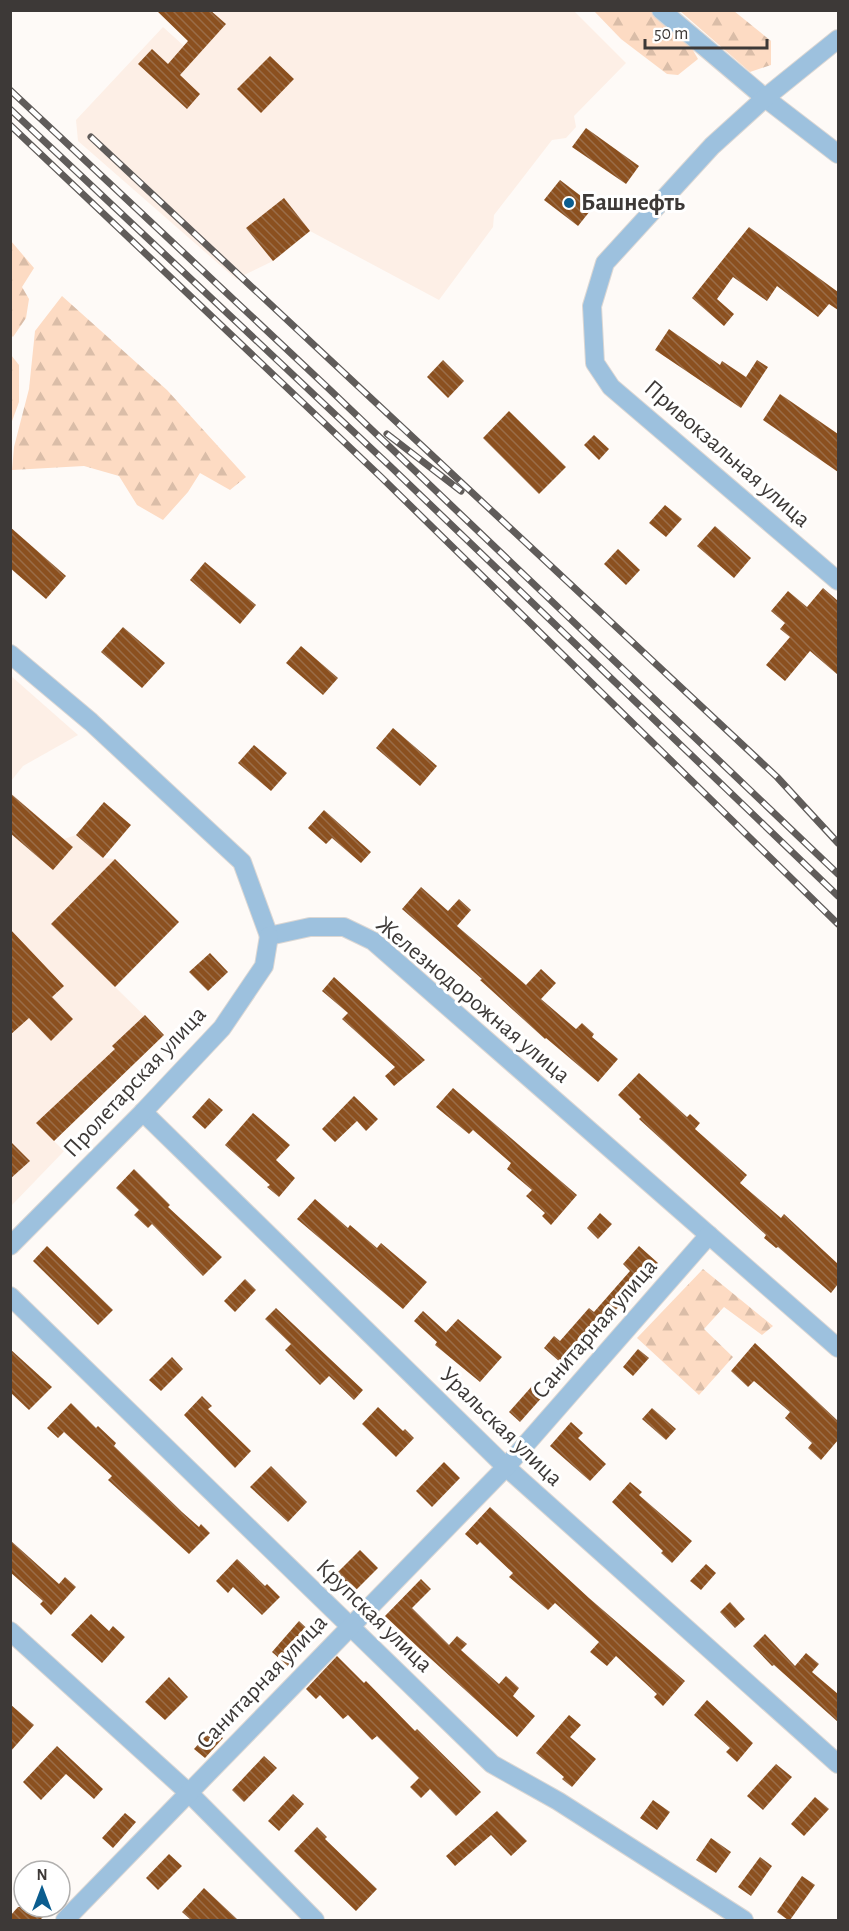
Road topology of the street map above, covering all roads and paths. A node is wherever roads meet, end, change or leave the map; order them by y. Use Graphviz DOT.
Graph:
graph roads {
  1 [pos="661,10"];
  2 [pos="838,39"];
  3 [pos="765,98"];
  4 [pos="838,154"];
  5 [pos="838,581"];
  6 [pos="10,654"];
  7 [pos="269,936"];
  8 [pos="143,1112"];
  9 [pos="709,1235"];
  10 [pos="10,1246"];
  11 [pos="10,1296"];
  12 [pos="838,1348"];
  13 [pos="506,1467"];
  14 [pos="350,1626"];
  15 [pos="10,1631"];
  16 [pos="838,1764"];
  17 [pos="189,1793"];
  18 [pos="65,1920"];
  19 [pos="315,1920"];
  20 [pos="744,1920"];
  1 -- 3 [label="street"];
  2 -- 3 [label="street, Привокзальная улица"];
  3 -- 4 [label="street"];
  3 -- 5 [label="street, Привокзальная улица"];
  6 -- 7 [label="street"];
  7 -- 8 [label="street, Пролетарская улица"];
  7 -- 9 [label="street, Железнодорожная улица"];
  8 -- 10 [label="street, Пролетарская улица"];
  8 -- 13 [label="street, Уральская улица"];
  9 -- 12 [label="street, Железнодорожная улица"];
  9 -- 13 [label="street, Санитарная улица"];
  11 -- 14 [label="street, Крупская улица"];
  13 -- 14 [label="street, Санитарная улица"];
  13 -- 16 [label="street, Уральская улица"];
  14 -- 17 [label="street, Санитарная улица"];
  14 -- 20 [label="street, Крупская улица"];
  15 -- 17 [label="street"];
  17 -- 18 [label="street, Санитарная улица"];
  17 -- 19 [label="street"];
}
